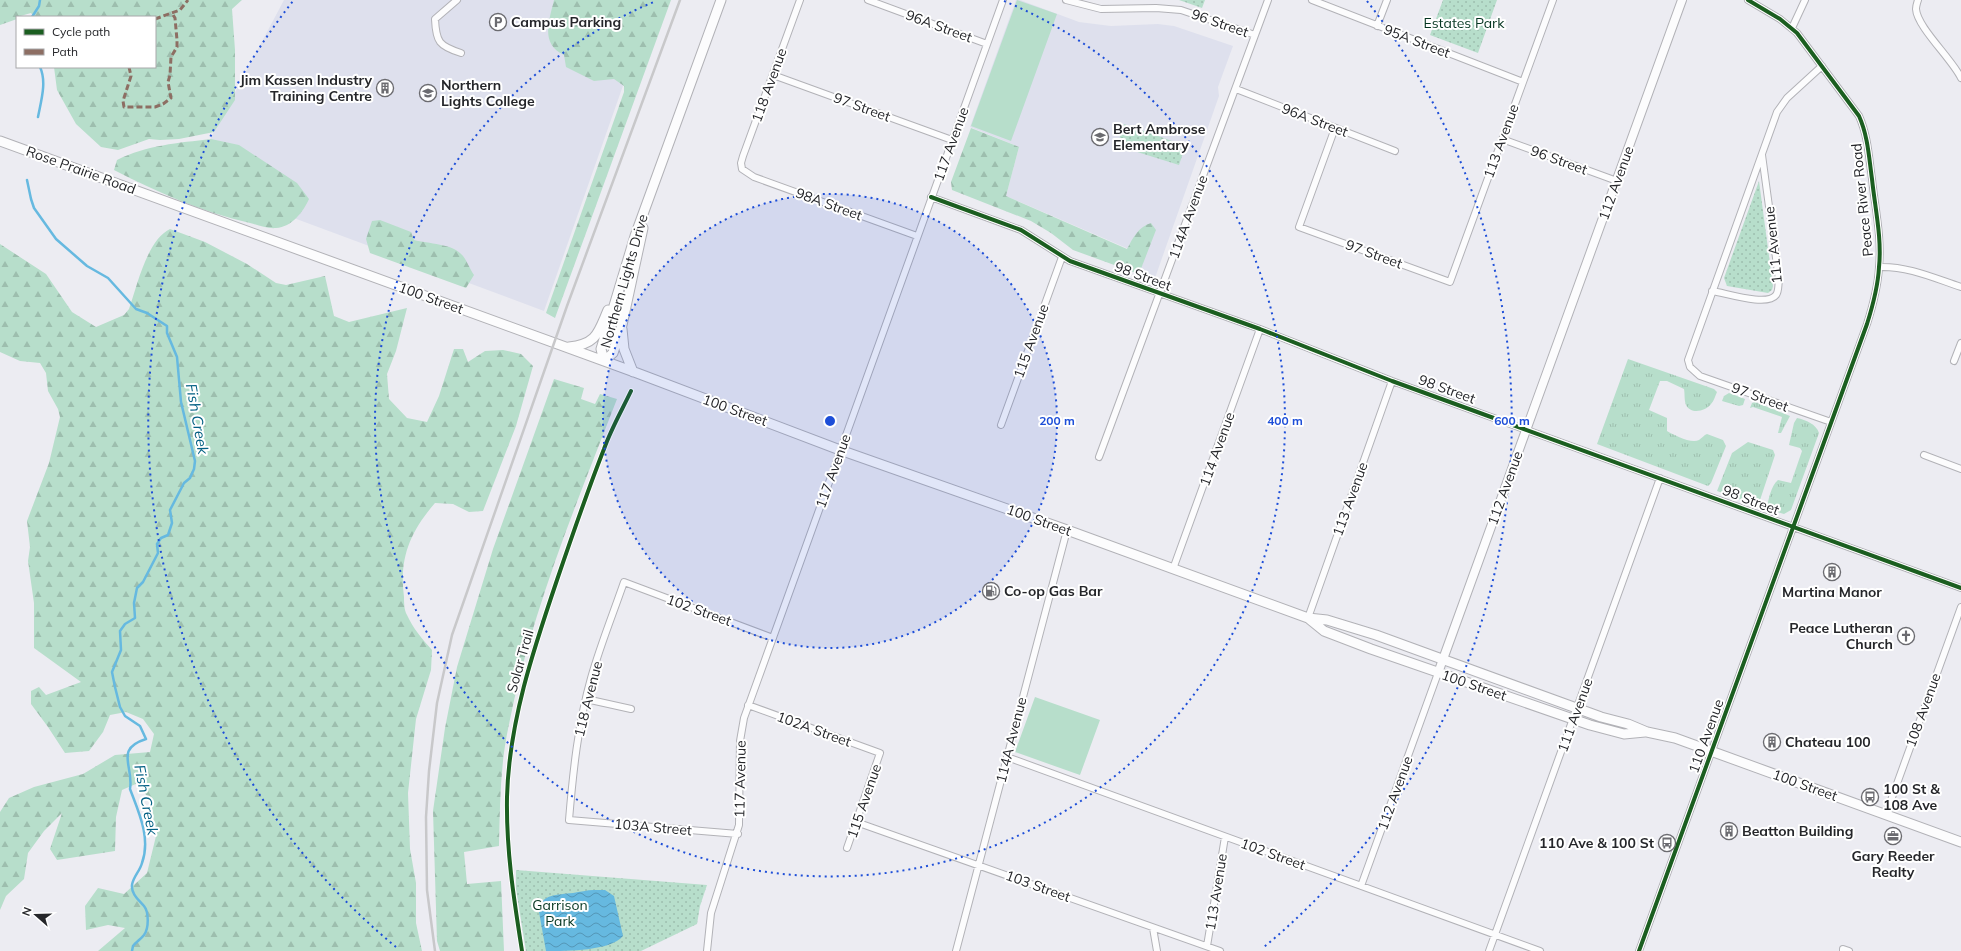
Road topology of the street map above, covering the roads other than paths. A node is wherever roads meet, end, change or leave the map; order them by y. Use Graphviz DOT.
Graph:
graph roads {
  1 [pos="457,0"];
  2 [pos="721,0"];
  3 [pos="800,0"];
  4 [pos="868,0"];
  5 [pos="1003,0"];
  6 [pos="1066,0"];
  7 [pos="1268,0"];
  8 [pos="1312,0"];
  9 [pos="1387,0"];
  10 [pos="1553,0"];
  11 [pos="1682,0"];
  12 [pos="1748,0"];
  13 [pos="1805,0"];
  14 [pos="1918,0"];
  15 [pos="1377,26"];
  16 [pos="1792,28"];
  17 [pos="1255,35"];
  18 [pos="987,44"];
  19 [pos="461,53"];
  20 [pos="1822,66"];
  21 [pos="773,75"];
  22 [pos="1961,78"];
  23 [pos="1523,82"];
  24 [pos="1236,89"];
  25 [pos="1335,128"];
  26 [pos="952,140"];
  27 [pos="1502,140"];
  28 [pos="0,141"];
  29 [pos="1395,152"];
  30 [pos="1762,153"];
  31 [pos="742,169"];
  32 [pos="1617,181"];
  33 [pos="654,186"];
  34 [pos="931,197"];
  35 [pos="162,200"];
  36 [pos="917,236"];
  37 [pos="1062,257"];
  38 [pos="1879,267"];
  39 [pos="625,272"];
  40 [pos="1450,282"];
  41 [pos="1961,287"];
  42 [pos="1712,291"];
  43 [pos="1159,293"];
  44 [pos="622,325"];
  45 [pos="1260,329"];
  46 [pos="1961,343"];
  47 [pos="565,347"];
  48 [pos="604,361"];
  49 [pos="1954,361"];
  50 [pos="1690,367"];
  51 [pos="633,372"];
  52 [pos="1392,381"];
  53 [pos="1831,422"];
  54 [pos="1001,425"];
  55 [pos="1526,430"];
  56 [pos="840,450"];
  57 [pos="1924,455"];
  58 [pos="1099,457"];
  59 [pos="1961,469"];
  60 [pos="1660,478"];
  61 [pos="1793,528"];
  62 [pos="1067,530"];
  63 [pos="1173,569"];
  64 [pos="624,582"];
  65 [pos="1961,588"];
  66 [pos="1961,607"];
  67 [pos="1308,618"];
  68 [pos="773,638"];
  69 [pos="1443,660"];
  70 [pos="1438,673"];
  71 [pos="586,699"];
  72 [pos="748,705"];
  73 [pos="1577,708"];
  74 [pos="631,709"];
  75 [pos="1573,719"];
  76 [pos="1647,732"];
  77 [pos="1712,751"];
  78 [pos="880,753"];
  79 [pos="1007,757"];
  80 [pos="1886,814"];
  81 [pos="569,820"];
  82 [pos="856,822"];
  83 [pos="738,834"];
  84 [pos="1225,837"];
  85 [pos="1961,842"];
  86 [pos="847,848"];
  87 [pos="978,864"];
  88 [pos="1361,886"];
  89 [pos="1153,928"];
  90 [pos="1495,934"];
  91 [pos="1207,946"];
  92 [pos="707,951"];
  93 [pos="956,951"];
  94 [pos="1157,951"];
  95 [pos="1220,951"];
  96 [pos="1489,951"];
  97 [pos="1540,951"];
  98 [pos="1639,951"];
  1 -- 19 [label="street"];
  2 -- 33 [label="main road, Northern Lights Drive"];
  3 -- 21 [label="street, 118 Avenue"];
  4 -- 18 [label="street, 96A Street"];
  5 -- 18 [label="street, 117 Avenue"];
  6 -- 17 [label="street, 96 Street"];
  7 -- 17 [label="street, 114A Avenue"];
  8 -- 15 [label="street, 95A Street"];
  9 -- 15 [label="street"];
  10 -- 23 [label="street, 113 Avenue"];
  11 -- 32 [label="street, 112 Avenue"];
  12 -- 16 [label="street, Peace River Road"];
  13 -- 16 [label="street"];
  14 -- 22 [label="street"];
  15 -- 23 [label="street, 95A Street"];
  16 -- 20 [label="street, Peace River Road"];
  17 -- 24 [label="street, 114A Avenue"];
  18 -- 26 [label="street, 117 Avenue"];
  20 -- 30 [label="street, 111 Avenue"];
  20 -- 38 [label="street, Peace River Road"];
  21 -- 26 [label="street, 97 Street"];
  21 -- 31 [label="street, 118 Avenue"];
  23 -- 27 [label="street, 113 Avenue"];
  24 -- 25 [label="street, 96A Street"];
  24 -- 43 [label="street, 114A Avenue"];
  25 -- 29 [label="street, 96A Street"];
  25 -- 40 [label="street, 97 Street"];
  26 -- 34 [label="street, 117 Avenue"];
  27 -- 32 [label="street, 96 Street"];
  27 -- 40 [label="street, 113 Avenue"];
  28 -- 35 [label="main road, Rose Prairie Road"];
  30 -- 42 [label="street, 111 Avenue"];
  30 -- 42 [label="street, 111 Avenue"];
  31 -- 36 [label="street, 98A Street"];
  32 -- 55 [label="street, 112 Avenue"];
  33 -- 39 [label="main road, Northern Lights Drive"];
  33 -- 44 [label="main road, Northern Lights Drive"];
  34 -- 36 [label="street, 117 Avenue"];
  34 -- 37 [label="street, 98 Street"];
  35 -- 47 [label="main road, 100 Street"];
  36 -- 56 [label="street, 117 Avenue"];
  37 -- 43 [label="street, 98 Street"];
  37 -- 54 [label="street, 115 Avenue"];
  38 -- 41 [label="street"];
  38 -- 53 [label="street, Peace River Road"];
  39 -- 47 [label="main road"];
  39 -- 48 [label="main road, Northern Lights Drive"];
  42 -- 50 [label="street, 111 Avenue"];
  43 -- 45 [label="street, 98 Street"];
  43 -- 58 [label="street, 114A Avenue"];
  44 -- 48 [label="main road, Northern Lights Drive"];
  44 -- 51 [label="main road"];
  45 -- 52 [label="street, 98 Street"];
  45 -- 63 [label="street, 114 Avenue"];
  46 -- 49 [label="street"];
  47 -- 48 [label="main road, 100 Street"];
  48 -- 51 [label="main road, 100 Street"];
  50 -- 53 [label="street, 97 Street"];
  51 -- 56 [label="main road, 100 Street"];
  52 -- 55 [label="street, 98 Street"];
  52 -- 67 [label="street, 113 Avenue"];
  53 -- 61 [label="street, Peace River Road"];
  55 -- 60 [label="street, 98 Street"];
  55 -- 69 [label="street, 112 Avenue"];
  56 -- 62 [label="main road, 100 Street"];
  56 -- 68 [label="street, 117 Avenue"];
  57 -- 59 [label="street"];
  60 -- 61 [label="street, 98 Street"];
  60 -- 73 [label="street, 111 Avenue"];
  61 -- 65 [label="street, 98 Street"];
  61 -- 77 [label="street, 110 Avenue"];
  62 -- 63 [label="main road, 100 Street"];
  62 -- 79 [label="street, 114A Avenue"];
  63 -- 67 [label="main road, 100 Street"];
  64 -- 68 [label="street, 102 Street"];
  64 -- 71 [label="street, 118 Avenue"];
  66 -- 80 [label="street, 108 Avenue"];
  67 -- 69 [label="main road, 100 Street"];
  67 -- 70 [label="main road, 100 Street"];
  68 -- 72 [label="street, 117 Avenue"];
  69 -- 70 [label="street, 112 Avenue"];
  69 -- 73 [label="main road, 100 Street"];
  70 -- 75 [label="main road, 100 Street"];
  70 -- 88 [label="street, 112 Avenue"];
  71 -- 74 [label="street"];
  71 -- 81 [label="street, 118 Avenue"];
  72 -- 78 [label="street, 102A Street"];
  72 -- 83 [label="street, 117 Avenue"];
  73 -- 75 [label="street, 111 Avenue"];
  73 -- 76 [label="main road, 100 Street"];
  75 -- 76 [label="main road, 100 Street"];
  75 -- 90 [label="street, 111 Avenue"];
  76 -- 77 [label="main road, 100 Street"];
  77 -- 80 [label="main road, 100 Street"];
  77 -- 98 [label="street, 110 Avenue"];
  78 -- 82 [label="street, 115 Avenue"];
  79 -- 84 [label="street, 102 Street"];
  79 -- 87 [label="street, 114A Avenue"];
  80 -- 85 [label="main road, 100 Street"];
  81 -- 83 [label="street, 103A Street"];
  82 -- 86 [label="street, 115 Avenue"];
  82 -- 87 [label="street, 103 Street"];
  83 -- 92 [label="street, 117 Avenue"];
  84 -- 88 [label="street, 102 Street"];
  84 -- 91 [label="street, 113 Avenue"];
  87 -- 89 [label="street, 103 Street"];
  87 -- 93 [label="street, 114A Avenue"];
  88 -- 90 [label="street, 102 Street"];
  89 -- 91 [label="street, 103 Street"];
  89 -- 94 [label="street"];
  90 -- 96 [label="street, 111 Avenue"];
  90 -- 97 [label="street, 102 Street"];
  91 -- 95 [label="street, 103 Street"];
}
